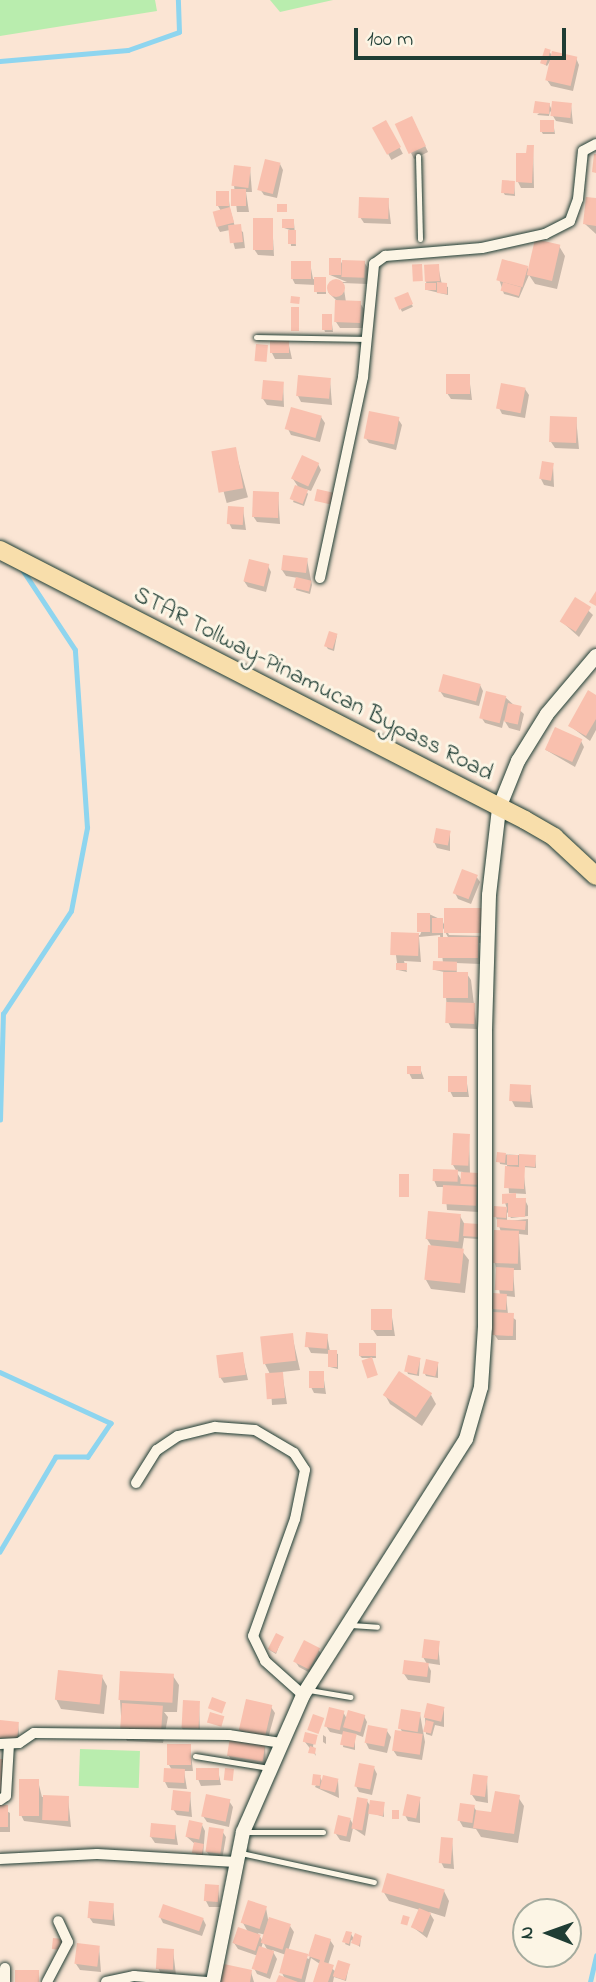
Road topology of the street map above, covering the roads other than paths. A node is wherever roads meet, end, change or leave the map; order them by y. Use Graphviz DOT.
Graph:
graph roads {
  1 [pos="596,144"];
  2 [pos="418,156"];
  3 [pos="420,239"];
  4 [pos="256,337"];
  5 [pos="366,339"];
  6 [pos="0,550"];
  7 [pos="320,578"];
  8 [pos="596,656"];
  9 [pos="499,808"];
  10 [pos="596,876"];
  11 [pos="136,1483"];
  12 [pos="348,1625"];
  13 [pos="377,1627"];
  14 [pos="304,1693"];
  15 [pos="350,1697"];
  16 [pos="282,1743"];
  17 [pos="5,1744"];
  18 [pos="194,1756"];
  19 [pos="272,1768"];
  20 [pos="0,1800"];
  21 [pos="243,1832"];
  22 [pos="323,1832"];
  23 [pos="237,1857"];
  24 [pos="0,1859"];
  25 [pos="374,1882"];
  26 [pos="58,1921"];
  27 [pos="5,1968"];
  28 [pos="5,1982"];
  29 [pos="47,1982"];
  30 [pos="106,1982"];
  31 [pos="210,1982"];
  1 -- 5 [label="street"];
  2 -- 3 [label="lane"];
  4 -- 5 [label="lane"];
  5 -- 7 [label="street"];
  6 -- 9 [label="main road, STAR Tollway-Pinamucan Bypass Road"];
  8 -- 9 [label="street"];
  9 -- 10 [label="main road, STAR Tollway-Pinamucan Bypass Road"];
  9 -- 12 [label="street"];
  11 -- 14 [label="street"];
  12 -- 13 [label="lane"];
  12 -- 14 [label="street"];
  14 -- 15 [label="lane"];
  14 -- 16 [label="street"];
  16 -- 17 [label="street"];
  16 -- 19 [label="street"];
  17 -- 20 [label="street"];
  18 -- 19 [label="lane"];
  19 -- 21 [label="street"];
  21 -- 22 [label="lane"];
  21 -- 23 [label="street"];
  23 -- 24 [label="street"];
  23 -- 25 [label="lane"];
  23 -- 31 [label="street"];
  26 -- 29 [label="street"];
  27 -- 28 [label="street"];
  30 -- 31 [label="street"];
}
